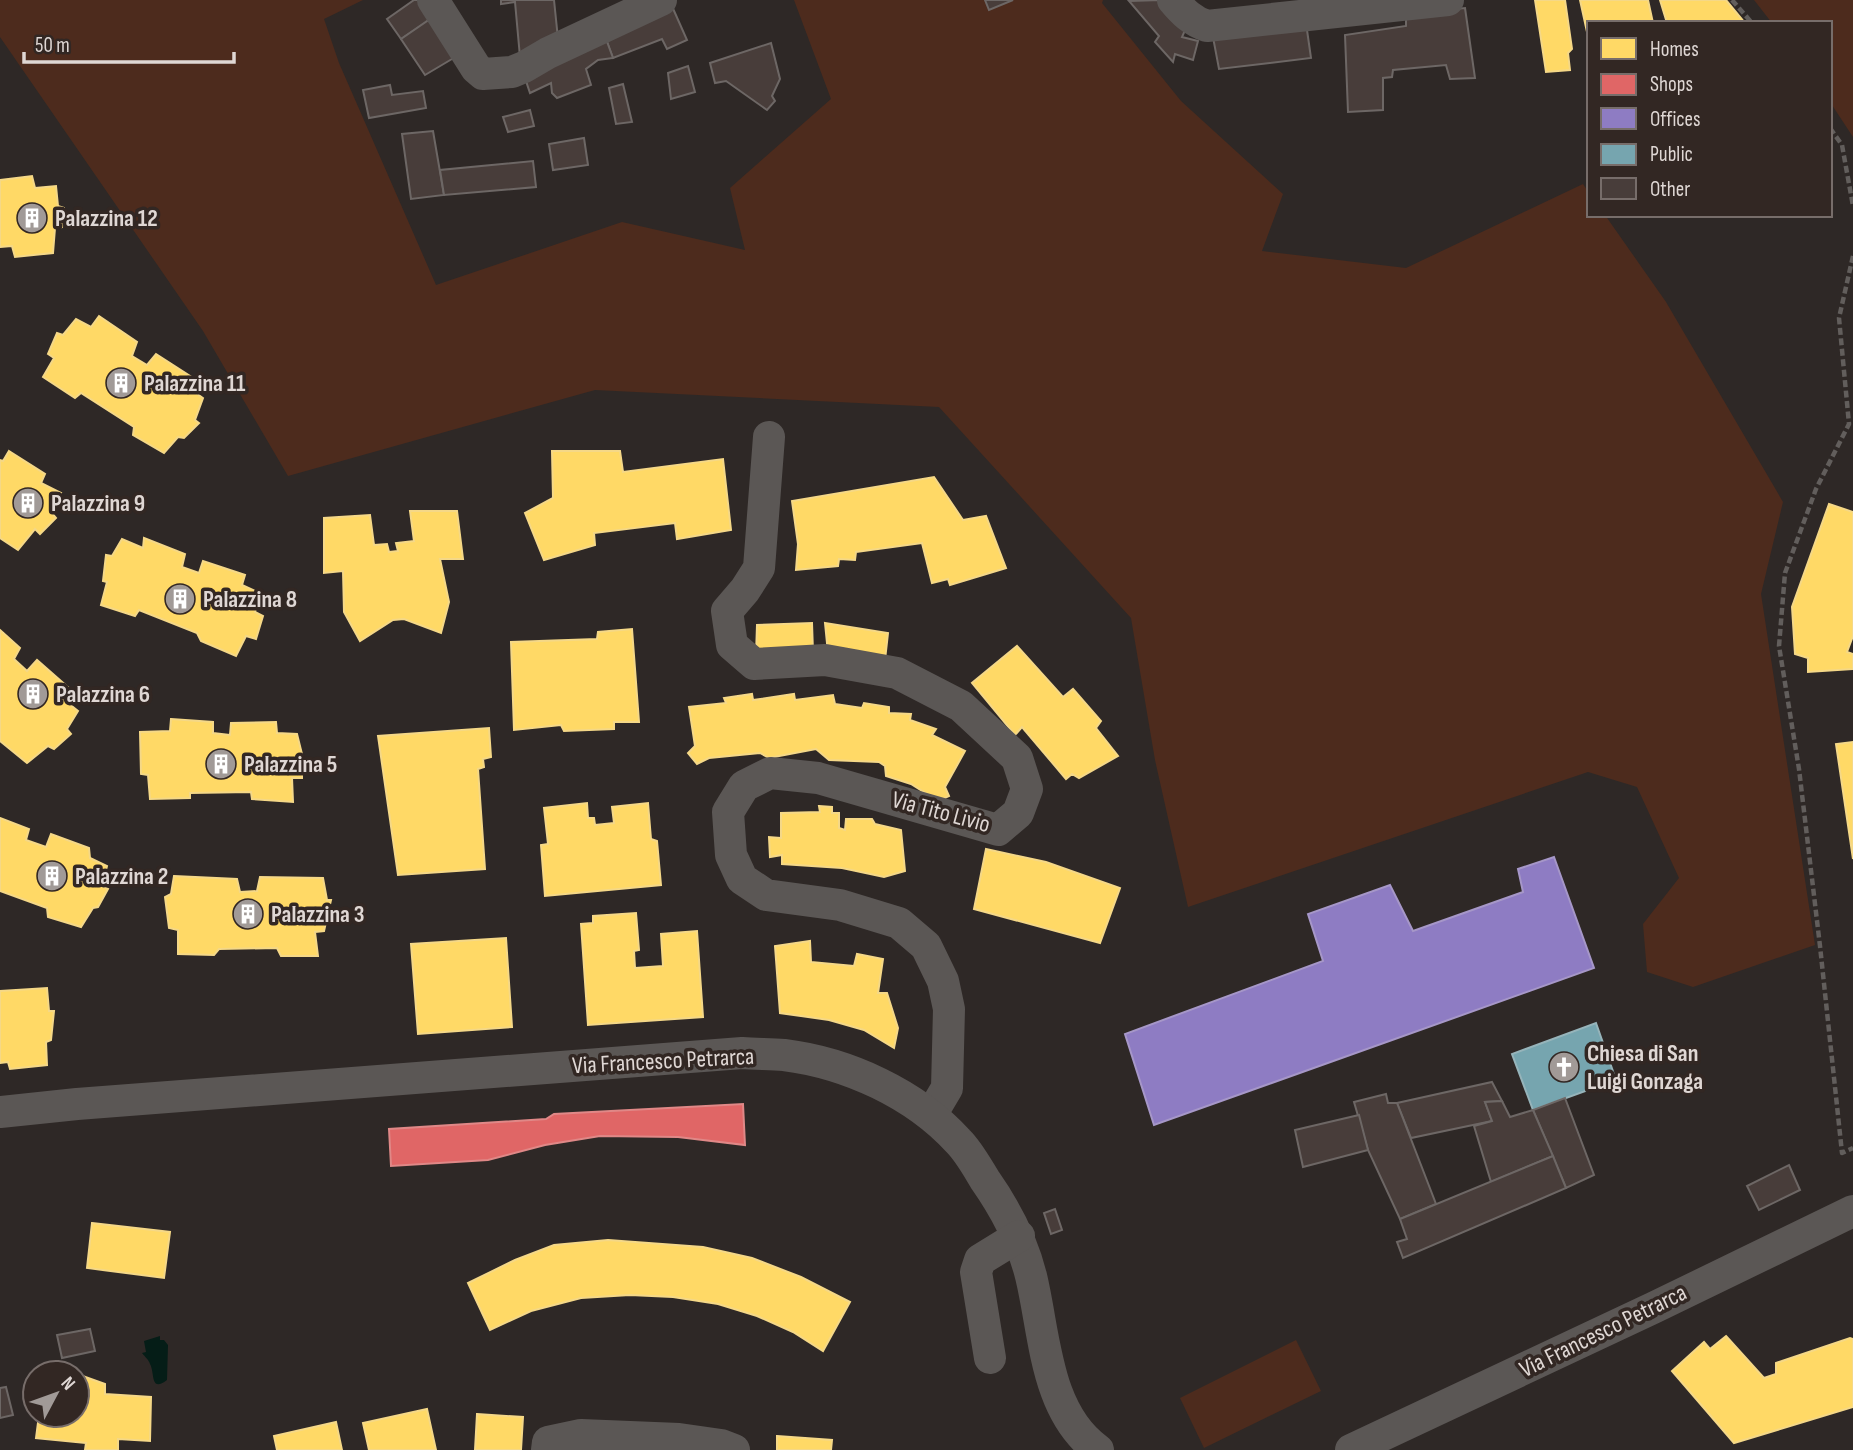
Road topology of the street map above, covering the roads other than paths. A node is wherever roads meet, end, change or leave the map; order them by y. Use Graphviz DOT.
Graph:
graph roads {
  1 [pos="433,0"];
  2 [pos="661,0"];
  3 [pos="1172,0"];
  4 [pos="1448,0"];
  5 [pos="769,438"];
  6 [pos="0,1112"];
  7 [pos="931,1115"];
  8 [pos="1853,1211"];
  9 [pos="1019,1236"];
  10 [pos="990,1358"];
  11 [pos="547,1450"];
  12 [pos="734,1450"];
  13 [pos="1098,1450"];
  14 [pos="1352,1450"];
  1 -- 2 [label="street"];
  3 -- 4 [label="street"];
  5 -- 7 [label="street, Via Tito Livio"];
  6 -- 7 [label="street, Via Francesco Petrarca"];
  7 -- 9 [label="street, Via Francesco Petrarca"];
  8 -- 14 [label="street, Via Francesco Petrarca"];
  9 -- 10 [label="street"];
  9 -- 13 [label="street, Via Francesco Petrarca"];
  11 -- 12 [label="street"];
}
